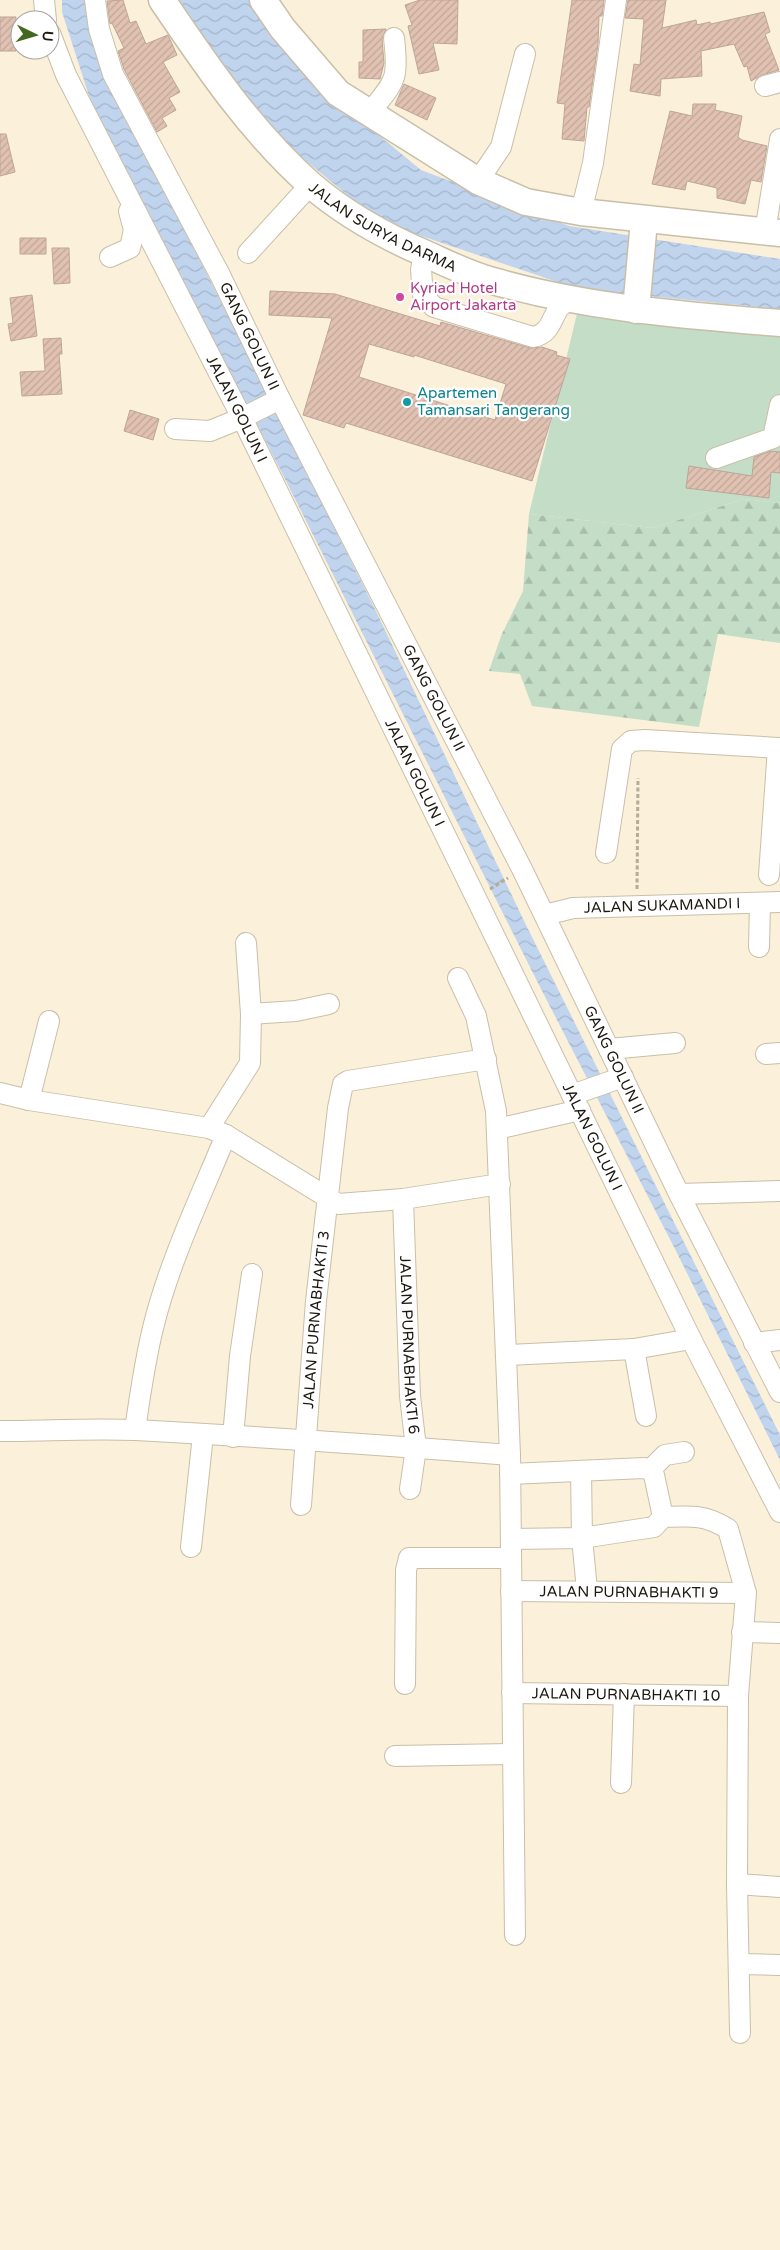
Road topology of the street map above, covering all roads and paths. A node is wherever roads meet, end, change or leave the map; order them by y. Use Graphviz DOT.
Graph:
graph roads {
  1 [pos="95,0"];
  2 [pos="162,0"];
  3 [pos="263,0"];
  4 [pos="616,0"];
  5 [pos="394,38"];
  6 [pos="525,54"];
  7 [pos="60,60"];
  8 [pos="369,114"];
  9 [pos="780,139"];
  10 [pos="478,181"];
  11 [pos="311,184"];
  12 [pos="133,206"];
  13 [pos="581,212"];
  14 [pos="607,214"];
  15 [pos="687,222"];
  16 [pos="773,232"];
  17 [pos="642,234"];
  18 [pos="248,253"];
  19 [pos="424,253"];
  20 [pos="110,257"];
  21 [pos="569,299"];
  22 [pos="636,305"];
  23 [pos="780,323"];
  24 [pos="278,400"];
  25 [pos="780,404"];
  26 [pos="245,417"];
  27 [pos="175,428"];
  28 [pos="716,458"];
  29 [pos="779,748"];
  30 [pos="638,775"];
  31 [pos="606,853"];
  32 [pos="514,874"];
  33 [pos="769,875"];
  34 [pos="485,892"];
  35 [pos="770,902"];
  36 [pos="637,906"];
  37 [pos="545,915"];
  38 [pos="246,943"];
  39 [pos="759,947"];
  40 [pos="458,978"];
  41 [pos="329,1004"];
  42 [pos="251,1014"];
  43 [pos="49,1021"];
  44 [pos="675,1043"];
  45 [pos="609,1049"];
  46 [pos="486,1059"];
  47 [pos="618,1079"];
  48 [pos="0,1093"];
  49 [pos="581,1098"];
  50 [pos="29,1100"];
  51 [pos="497,1129"];
  52 [pos="218,1131"];
  53 [pos="500,1184"];
  54 [pos="780,1191"];
  55 [pos="679,1194"];
  56 [pos="328,1199"];
  57 [pos="403,1199"];
  58 [pos="252,1274"];
  59 [pos="691,1339"];
  60 [pos="780,1340"];
  61 [pos="754,1343"];
  62 [pos="634,1349"];
  63 [pos="506,1355"];
  64 [pos="780,1392"];
  65 [pos="646,1416"];
  66 [pos="135,1430"];
  67 [pos="0,1431"];
  68 [pos="203,1435"];
  69 [pos="233,1437"];
  70 [pos="304,1439"];
  71 [pos="416,1448"];
  72 [pos="684,1452"];
  73 [pos="510,1464"];
  74 [pos="650,1470"];
  75 [pos="581,1472"];
  76 [pos="410,1489"];
  77 [pos="301,1505"];
  78 [pos="780,1512"];
  79 [pos="663,1517"];
  80 [pos="582,1538"];
  81 [pos="191,1547"];
  82 [pos="511,1548"];
  83 [pos="586,1590"];
  84 [pos="511,1591"];
  85 [pos="746,1593"];
  86 [pos="742,1632"];
  87 [pos="780,1633"];
  88 [pos="404,1684"];
  89 [pos="512,1693"];
  90 [pos="624,1694"];
  91 [pos="738,1696"];
  92 [pos="513,1754"];
  93 [pos="395,1756"];
  94 [pos="621,1783"];
  95 [pos="737,1884"];
  96 [pos="780,1887"];
  97 [pos="515,1935"];
  98 [pos="740,1964"];
  99 [pos="780,1965"];
  100 [pos="740,2033"];
  1 -- 24 [label="street, GANG GOLUN II"];
  2 -- 11 [label="main road, JALAN SURYA DARMA"];
  3 -- 8 [label="main road"];
  4 -- 13 [label="street"];
  5 -- 8 [label="street"];
  6 -- 10 [label="street"];
  7 -- 12 [label="street, JALAN GOLUN I"];
  8 -- 10 [label="main road"];
  9 -- 16 [label="street"];
  10 -- 13 [label="main road"];
  11 -- 18 [label="street"];
  11 -- 19 [label="main road, JALAN SURYA DARMA"];
  12 -- 20 [label="street"];
  12 -- 26 [label="street, JALAN GOLUN I"];
  13 -- 14 [label="main road"];
  14 -- 15 [label="main road"];
  14 -- 17 [label="main road"];
  15 -- 16 [label="main road"];
  15 -- 17 [label="main road"];
  17 -- 22 [label="main road"];
  19 -- 21 [label="main road, JALAN SURYA DARMA"];
  19 -- 21 [label="street"];
  21 -- 22 [label="main road, JALAN SURYA DARMA"];
  22 -- 23 [label="main road, JALAN SURYA DARMA"];
  24 -- 26 [label="street"];
  24 -- 37 [label="street, GANG GOLUN II"];
  25 -- 28 [label="street"];
  26 -- 27 [label="street"];
  26 -- 49 [label="street, JALAN GOLUN I"];
  29 -- 31 [label="street"];
  29 -- 33 [label="street"];
  30 -- 36 [label="path"];
  32 -- 34 [label="path"];
  35 -- 36 [label="street, JALAN SUKAMANDI I"];
  35 -- 39 [label="street"];
  36 -- 37 [label="street, JALAN SUKAMANDI I"];
  37 -- 45 [label="street, GANG GOLUN II"];
  38 -- 42 [label="street"];
  40 -- 46 [label="street"];
  41 -- 42 [label="street"];
  42 -- 52 [label="street"];
  43 -- 50 [label="street"];
  44 -- 45 [label="street"];
  45 -- 47 [label="street, GANG GOLUN II"];
  46 -- 51 [label="street"];
  46 -- 56 [label="street, JALAN PURNABHAKTI 3"];
  47 -- 49 [label="street"];
  47 -- 55 [label="street, GANG GOLUN II"];
  48 -- 50 [label="street"];
  49 -- 51 [label="street"];
  49 -- 59 [label="street, JALAN GOLUN I"];
  50 -- 52 [label="street"];
  51 -- 53 [label="street"];
  52 -- 56 [label="street"];
  52 -- 66 [label="street"];
  53 -- 57 [label="street"];
  53 -- 63 [label="street"];
  54 -- 55 [label="street"];
  55 -- 61 [label="street, GANG GOLUN II"];
  56 -- 57 [label="street"];
  56 -- 70 [label="street, JALAN PURNABHAKTI 3"];
  57 -- 71 [label="street, JALAN PURNABHAKTI 6"];
  58 -- 69 [label="street"];
  59 -- 62 [label="street"];
  59 -- 78 [label="street, JALAN GOLUN I"];
  60 -- 61 [label="street"];
  61 -- 64 [label="street, GANG GOLUN II"];
  62 -- 63 [label="street"];
  62 -- 65 [label="street"];
  63 -- 73 [label="street"];
  66 -- 67 [label="street"];
  66 -- 68 [label="street"];
  68 -- 69 [label="street"];
  68 -- 81 [label="street"];
  69 -- 70 [label="street"];
  70 -- 71 [label="street"];
  70 -- 77 [label="street, JALAN PURNABHAKTI 3"];
  71 -- 73 [label="street"];
  71 -- 76 [label="street, JALAN PURNABHAKTI 6"];
  72 -- 74 [label="street"];
  73 -- 75 [label="street"];
  73 -- 82 [label="street"];
  74 -- 75 [label="street"];
  74 -- 79 [label="street"];
  75 -- 80 [label="street"];
  79 -- 80 [label="street"];
  79 -- 85 [label="street"];
  80 -- 82 [label="street"];
  80 -- 83 [label="street"];
  82 -- 84 [label="street"];
  82 -- 88 [label="street"];
  83 -- 84 [label="street, JALAN PURNABHAKTI 9"];
  83 -- 85 [label="street, JALAN PURNABHAKTI 9"];
  84 -- 89 [label="street"];
  85 -- 86 [label="street"];
  86 -- 87 [label="street"];
  86 -- 91 [label="street"];
  89 -- 90 [label="street, JALAN PURNABHAKTI 10"];
  89 -- 92 [label="street"];
  90 -- 91 [label="street, JALAN PURNABHAKTI 10"];
  90 -- 94 [label="street"];
  91 -- 95 [label="street"];
  92 -- 93 [label="street"];
  92 -- 97 [label="street"];
  95 -- 96 [label="street"];
  95 -- 98 [label="street"];
  98 -- 99 [label="street"];
  98 -- 100 [label="street"];
}
